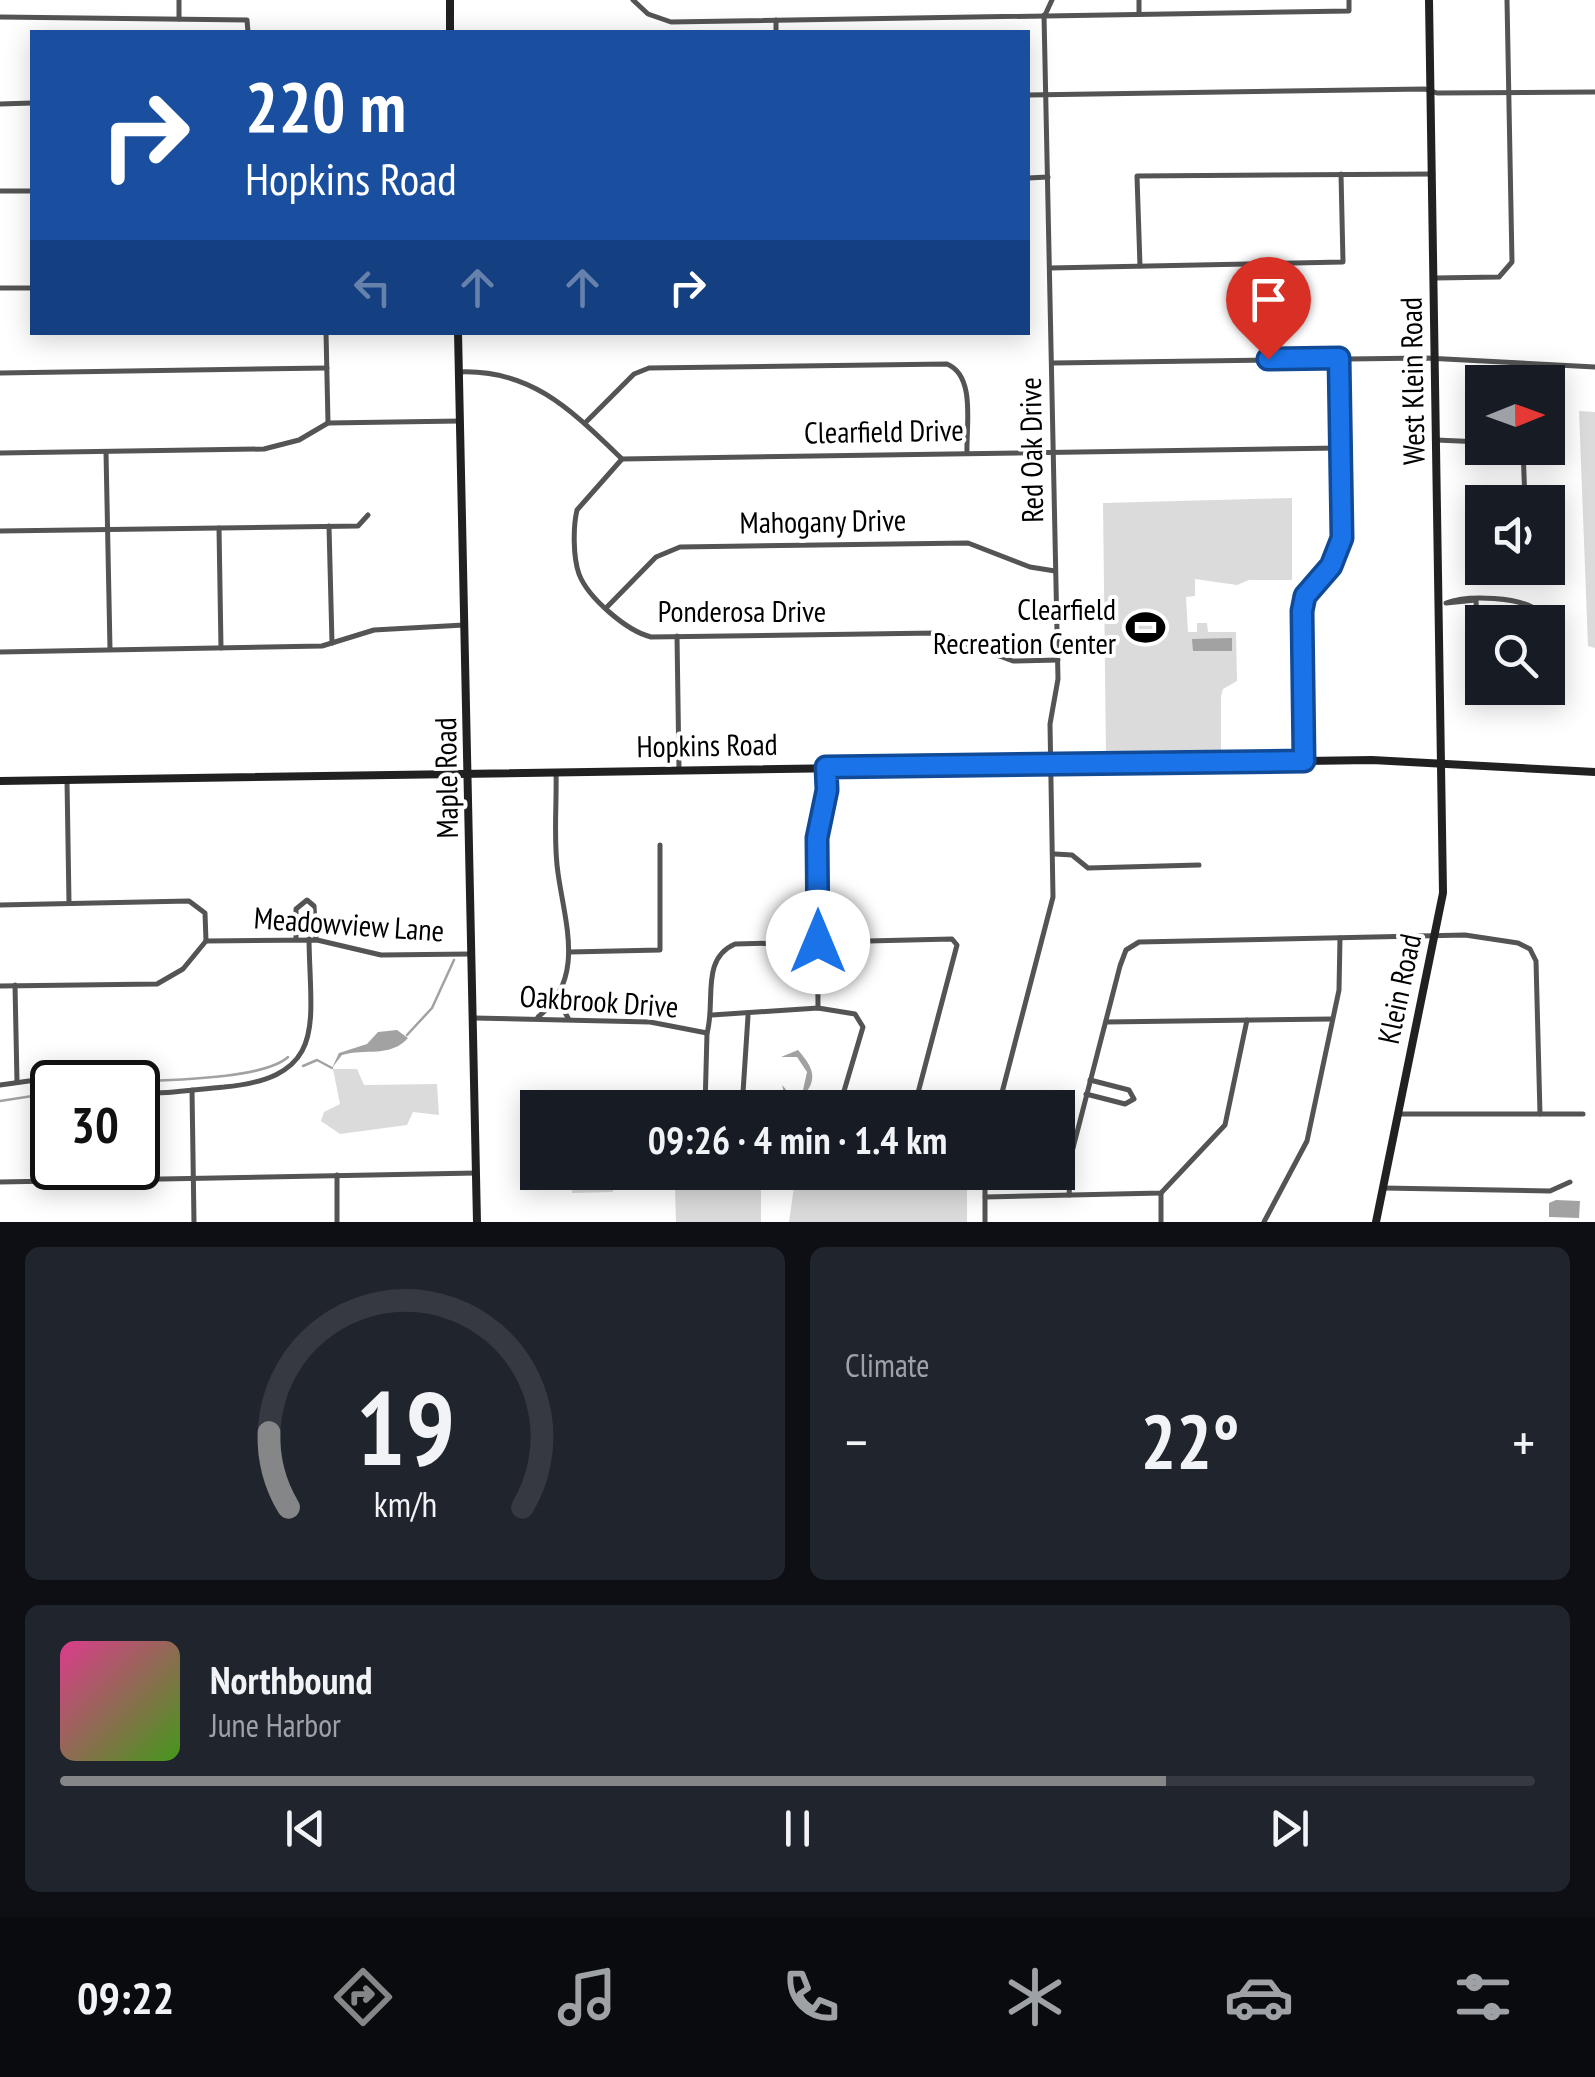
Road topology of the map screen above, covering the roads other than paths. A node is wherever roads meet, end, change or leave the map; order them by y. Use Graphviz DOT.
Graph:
graph roads {
  1 [pos="179,0"];
  2 [pos="450,0"];
  3 [pos="633,0"];
  4 [pos="1052,0"];
  5 [pos="1139,0"];
  6 [pos="1349,0"];
  7 [pos="1429,0"];
  8 [pos="1506,0"];
  9 [pos="1140,14"];
  10 [pos="1044,15"];
  11 [pos="0,17"];
  12 [pos="179,19"];
  13 [pos="776,20"];
  14 [pos="248,30"];
  15 [pos="450,30"];
  16 [pos="776,30"];
  17 [pos="1431,92"];
  18 [pos="1595,92"];
  19 [pos="1509,93"];
  20 [pos="1030,94"];
  21 [pos="1046,94"];
  22 [pos="30,103"];
  23 [pos="0,104"];
  24 [pos="1341,174"];
  25 [pos="1432,174"];
  26 [pos="1030,178"];
  27 [pos="1048,178"];
  28 [pos="0,191"];
  29 [pos="30,191"];
  30 [pos="1140,266"];
  31 [pos="1050,268"];
  32 [pos="1434,278"];
  33 [pos="0,288"];
  34 [pos="30,288"];
  35 [pos="326,335"];
  36 [pos="458,335"];
  37 [pos="1339,358"];
  38 [pos="1436,358"];
  39 [pos="1053,363"];
  40 [pos="1595,367"];
  41 [pos="327,368"];
  42 [pos="459,372"];
  43 [pos="0,373"];
  44 [pos="460,421"];
  45 [pos="328,423"];
  46 [pos="585,423"];
  47 [pos="1436,440"];
  48 [pos="1465,441"];
  49 [pos="1340,448"];
  50 [pos="106,452"];
  51 [pos="1055,452"];
  52 [pos="0,453"];
  53 [pos="967,454"];
  54 [pos="622,459"];
  55 [pos="368,515"];
  56 [pos="329,526"];
  57 [pos="219,528"];
  58 [pos="108,529"];
  59 [pos="0,531"];
  60 [pos="1056,571"];
  61 [pos="1476,600"];
  62 [pos="1443,603"];
  63 [pos="1476,605"];
  64 [pos="1531,605"];
  65 [pos="607,606"];
  66 [pos="466,624"];
  67 [pos="677,636"];
  68 [pos="332,642"];
  69 [pos="221,648"];
  70 [pos="110,650"];
  71 [pos="0,652"];
  72 [pos="1058,660"];
  73 [pos="1304,761"];
  74 [pos="1441,762"];
  75 [pos="1052,764"];
  76 [pos="826,767"];
  77 [pos="679,769"];
  78 [pos="556,772"];
  79 [pos="1595,772"];
  80 [pos="470,773"];
  81 [pos="67,780"];
  82 [pos="0,781"];
  83 [pos="660,844"];
  84 [pos="1055,854"];
  85 [pos="1200,865"];
  86 [pos="0,904"];
  87 [pos="69,904"];
  88 [pos="1434,936"];
  89 [pos="1340,938"];
  90 [pos="296,939"];
  91 [pos="312,939"];
  92 [pos="206,941"];
  93 [pos="818,942"];
  94 [pos="570,952"];
  95 [pos="472,954"];
  96 [pos="15,985"];
  97 [pos="0,986"];
  98 [pos="558,999"];
  99 [pos="818,1008"];
  100 [pos="712,1015"];
  101 [pos="748,1016"];
  102 [pos="538,1017"];
  103 [pos="474,1018"];
  104 [pos="1332,1018"];
  105 [pos="570,1020"];
  106 [pos="1247,1020"];
  107 [pos="1106,1022"];
  108 [pos="707,1033"];
  109 [pos="1090,1080"];
  110 [pos="30,1081"];
  111 [pos="17,1082"];
  112 [pos="0,1085"];
  113 [pos="192,1090"];
  114 [pos="705,1090"];
  115 [pos="743,1090"];
  116 [pos="844,1090"];
  117 [pos="919,1090"];
  118 [pos="1003,1090"];
  119 [pos="160,1091"];
  120 [pos="1086,1094"];
  121 [pos="1398,1114"];
  122 [pos="1540,1114"];
  123 [pos="1582,1114"];
  124 [pos="476,1173"];
  125 [pos="337,1176"];
  126 [pos="194,1177"];
  127 [pos="0,1182"];
  128 [pos="1570,1182"];
  129 [pos="1382,1188"];
  130 [pos="985,1190"];
  131 [pos="1161,1193"];
  132 [pos="1069,1195"];
  133 [pos="985,1198"];
  134 [pos="194,1222"];
  135 [pos="338,1222"];
  136 [pos="477,1222"];
  137 [pos="986,1222"];
  138 [pos="1160,1222"];
  139 [pos="1264,1222"];
  140 [pos="1376,1222"];
  1 -- 12 [label="street"];
  2 -- 15 [label="street"];
  3 -- 13 [label="street"];
  4 -- 10 [label="street, Red Oak Drive"];
  5 -- 9 [label="street"];
  6 -- 9 [label="street"];
  7 -- 17 [label="street, West Klein Road"];
  8 -- 19 [label="street"];
  9 -- 10 [label="street"];
  10 -- 13 [label="street"];
  10 -- 21 [label="street, Red Oak Drive"];
  11 -- 12 [label="street"];
  12 -- 14 [label="street"];
  13 -- 16 [label="street"];
  17 -- 19 [label="street"];
  17 -- 21 [label="street"];
  17 -- 25 [label="street, West Klein Road"];
  18 -- 19 [label="street"];
  19 -- 32 [label="street"];
  20 -- 21 [label="street"];
  21 -- 27 [label="street, Red Oak Drive"];
  22 -- 23 [label="street"];
  24 -- 25 [label="street"];
  24 -- 30 [label="street"];
  24 -- 30 [label="street"];
  25 -- 32 [label="street, West Klein Road"];
  26 -- 27 [label="street"];
  27 -- 31 [label="street, Red Oak Drive"];
  28 -- 29 [label="street"];
  30 -- 31 [label="street"];
  31 -- 39 [label="street, Red Oak Drive"];
  32 -- 38 [label="street, West Klein Road"];
  33 -- 34 [label="street"];
  35 -- 41 [label="street"];
  36 -- 42 [label="street, Maple Road"];
  37 -- 38 [label="street"];
  37 -- 39 [label="street"];
  37 -- 49 [label="street"];
  38 -- 40 [label="street"];
  38 -- 47 [label="street, West Klein Road"];
  39 -- 51 [label="street, Red Oak Drive"];
  41 -- 43 [label="street"];
  41 -- 45 [label="street"];
  42 -- 44 [label="street, Maple Road"];
  42 -- 46 [label="street"];
  44 -- 45 [label="street"];
  44 -- 66 [label="street, Maple Road"];
  45 -- 50 [label="street"];
  46 -- 53 [label="street"];
  46 -- 54 [label="street"];
  47 -- 48 [label="street"];
  47 -- 62 [label="street, West Klein Road"];
  49 -- 51 [label="street, Clearfield Drive"];
  49 -- 73 [label="street"];
  50 -- 52 [label="street"];
  50 -- 58 [label="street"];
  51 -- 53 [label="street, Clearfield Drive"];
  51 -- 60 [label="street, Red Oak Drive"];
  53 -- 54 [label="street, Clearfield Drive"];
  54 -- 65 [label="street, Ponderosa Drive"];
  55 -- 56 [label="street"];
  56 -- 57 [label="street"];
  56 -- 68 [label="street"];
  57 -- 58 [label="street"];
  57 -- 69 [label="street"];
  58 -- 59 [label="street"];
  58 -- 70 [label="street"];
  60 -- 65 [label="street, Mahogany Drive"];
  60 -- 72 [label="street, Red Oak Drive"];
  61 -- 62 [label="street"];
  61 -- 63 [label="street"];
  61 -- 64 [label="street"];
  62 -- 74 [label="street, West Klein Road"];
  65 -- 67 [label="street, Ponderosa Drive"];
  66 -- 68 [label="street"];
  66 -- 80 [label="street, Maple Road"];
  67 -- 72 [label="street, Ponderosa Drive"];
  67 -- 77 [label="street"];
  68 -- 69 [label="street"];
  69 -- 70 [label="street"];
  70 -- 71 [label="street"];
  72 -- 75 [label="street, Red Oak Drive"];
  73 -- 74 [label="street, Hopkins Road"];
  73 -- 75 [label="street, Hopkins Road"];
  74 -- 79 [label="street, Hopkins Road"];
  74 -- 88 [label="street, Klein Road"];
  75 -- 76 [label="street, Hopkins Road"];
  75 -- 84 [label="street, Red Oak Drive"];
  76 -- 77 [label="street, Hopkins Road"];
  76 -- 93 [label="street"];
  77 -- 78 [label="street, Hopkins Road"];
  78 -- 80 [label="street, Hopkins Road"];
  78 -- 94 [label="street"];
  80 -- 81 [label="street, Hopkins Road"];
  80 -- 95 [label="street, Maple Road"];
  81 -- 82 [label="street, Hopkins Road"];
  81 -- 87 [label="street"];
  83 -- 94 [label="street"];
  84 -- 85 [label="street"];
  84 -- 118 [label="street, Red Oak Drive"];
  86 -- 87 [label="street"];
  87 -- 92 [label="street"];
  88 -- 89 [label="street"];
  88 -- 121 [label="street, Klein Road"];
  88 -- 122 [label="street"];
  89 -- 104 [label="street"];
  89 -- 107 [label="street"];
  90 -- 91 [label="street, Meadowview Lane"];
  90 -- 91 [label="street"];
  90 -- 92 [label="street, Meadowview Lane"];
  91 -- 95 [label="street, Meadowview Lane"];
  91 -- 113 [label="street"];
  92 -- 96 [label="street"];
  93 -- 99 [label="street"];
  93 -- 100 [label="street, Oakbrook Drive"];
  93 -- 117 [label="street, Oakbrook Drive"];
  94 -- 98 [label="street"];
  95 -- 103 [label="street, Maple Road"];
  96 -- 97 [label="street"];
  96 -- 111 [label="street"];
  98 -- 102 [label="street"];
  98 -- 105 [label="street"];
  99 -- 101 [label="street"];
  99 -- 116 [label="street"];
  100 -- 101 [label="street"];
  100 -- 108 [label="street, Oakbrook Drive"];
  101 -- 115 [label="street"];
  102 -- 103 [label="street, Oakbrook Drive"];
  102 -- 105 [label="street, Oakbrook Drive"];
  103 -- 124 [label="street, Maple Road"];
  104 -- 106 [label="street"];
  104 -- 139 [label="street"];
  105 -- 108 [label="street, Oakbrook Drive"];
  106 -- 107 [label="street"];
  106 -- 131 [label="street"];
  107 -- 109 [label="street"];
  108 -- 114 [label="street"];
  109 -- 120 [label="street"];
  109 -- 120 [label="street"];
  110 -- 111 [label="street"];
  111 -- 112 [label="street"];
  113 -- 119 [label="street"];
  113 -- 126 [label="street"];
  120 -- 132 [label="street"];
  121 -- 122 [label="street"];
  121 -- 129 [label="street, Klein Road"];
  122 -- 123 [label="street"];
  124 -- 125 [label="street"];
  124 -- 136 [label="street, Maple Road"];
  125 -- 126 [label="street"];
  125 -- 135 [label="street"];
  126 -- 127 [label="street"];
  126 -- 134 [label="street"];
  128 -- 129 [label="street"];
  129 -- 140 [label="street, Klein Road"];
  130 -- 133 [label="street"];
  131 -- 132 [label="street"];
  131 -- 138 [label="street"];
  132 -- 133 [label="street"];
  133 -- 137 [label="street"];
}
